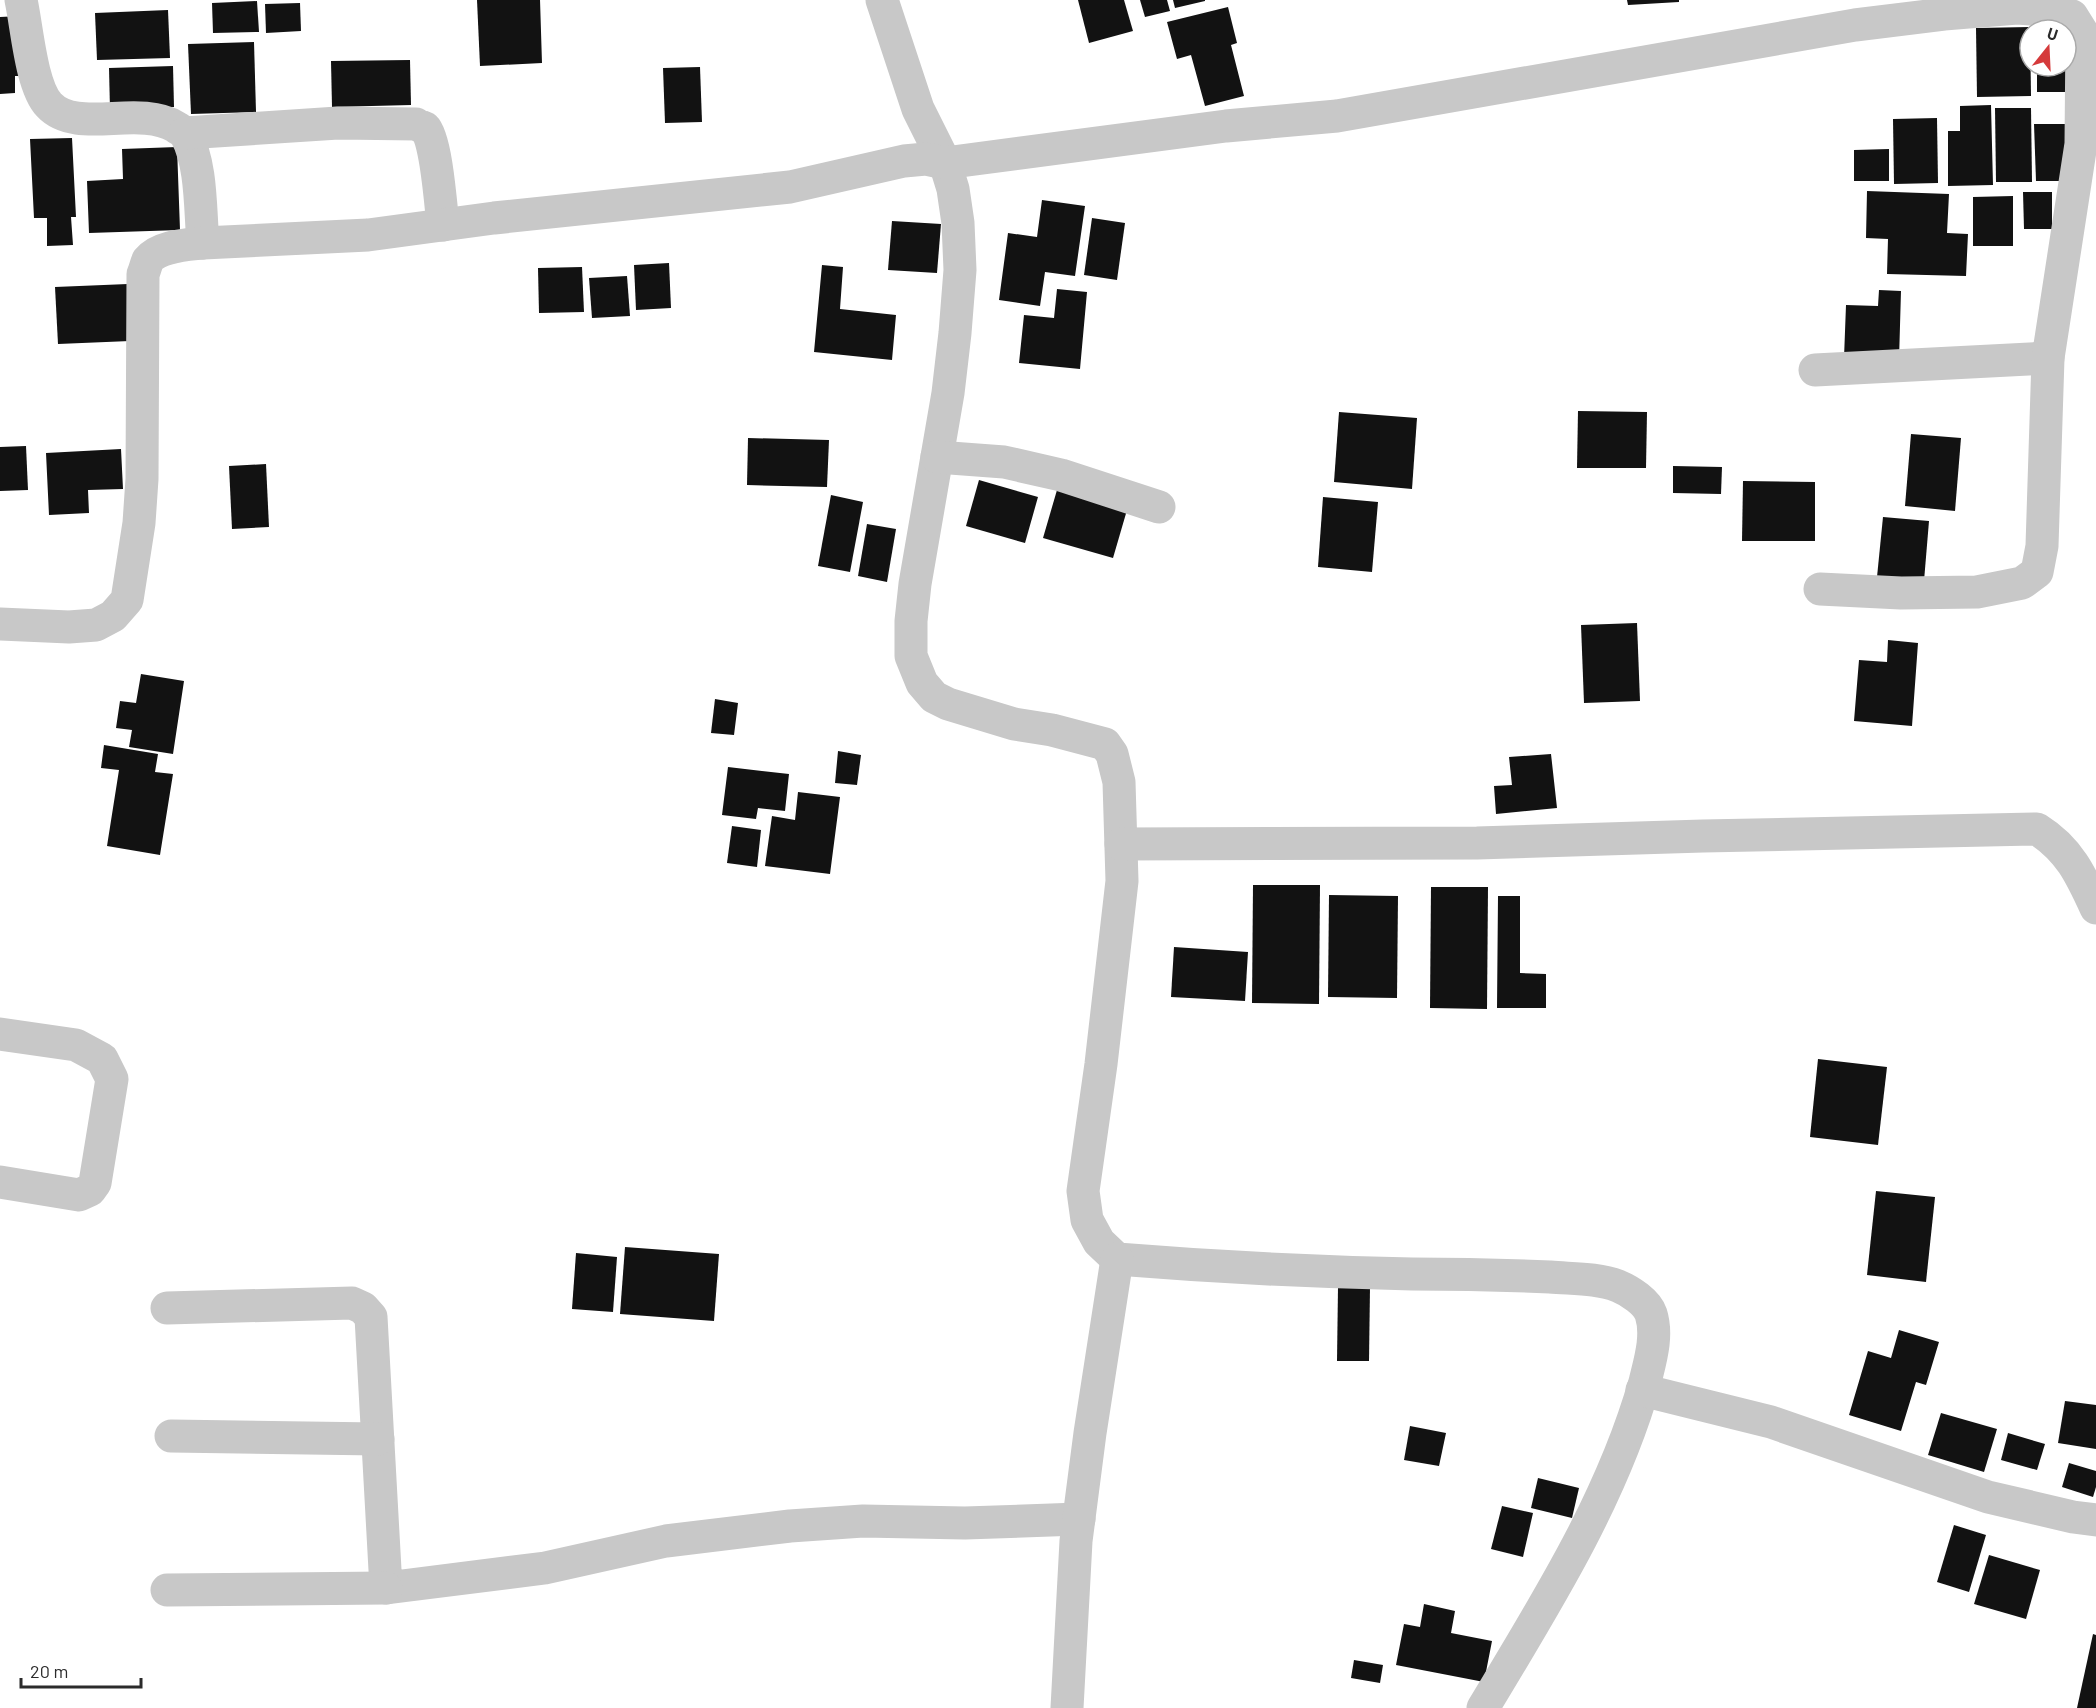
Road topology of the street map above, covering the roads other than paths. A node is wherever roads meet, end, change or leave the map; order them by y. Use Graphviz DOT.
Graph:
graph roads {
  1 [pos="21,0"];
  2 [pos="882,0"];
  3 [pos="185,133"];
  4 [pos="945,163"];
  5 [pos="443,225"];
  6 [pos="203,243"];
  7 [pos="2048,358"];
  8 [pos="1815,370"];
  9 [pos="937,457"];
  10 [pos="1159,507"];
  11 [pos="1820,589"];
  12 [pos="0,624"];
  13 [pos="1121,844"];
  14 [pos="2096,908"];
  15 [pos="0,1034"];
  16 [pos="0,1182"];
  17 [pos="1117,1259"];
  18 [pos="167,1308"];
  19 [pos="1642,1390"];
  20 [pos="171,1436"];
  21 [pos="378,1439"];
  22 [pos="1079,1519"];
  23 [pos="2096,1520"];
  24 [pos="386,1588"];
  25 [pos="167,1590"];
  26 [pos="1067,1708"];
  27 [pos="1483,1708"];
  1 -- 3 [label="street"];
  2 -- 4 [label="street"];
  3 -- 5 [label="street"];
  3 -- 6 [label="street"];
  4 -- 5 [label="street"];
  4 -- 7 [label="street"];
  4 -- 9 [label="street"];
  5 -- 6 [label="street"];
  6 -- 12 [label="street"];
  7 -- 8 [label="street"];
  7 -- 11 [label="street"];
  9 -- 10 [label="street"];
  9 -- 13 [label="street"];
  13 -- 14 [label="street"];
  13 -- 17 [label="street"];
  15 -- 16 [label="street"];
  17 -- 19 [label="street"];
  17 -- 22 [label="street"];
  18 -- 21 [label="street"];
  19 -- 23 [label="street"];
  19 -- 27 [label="street"];
  20 -- 21 [label="street"];
  21 -- 24 [label="street"];
  22 -- 24 [label="street"];
  22 -- 26 [label="street"];
  24 -- 25 [label="street"];
}
